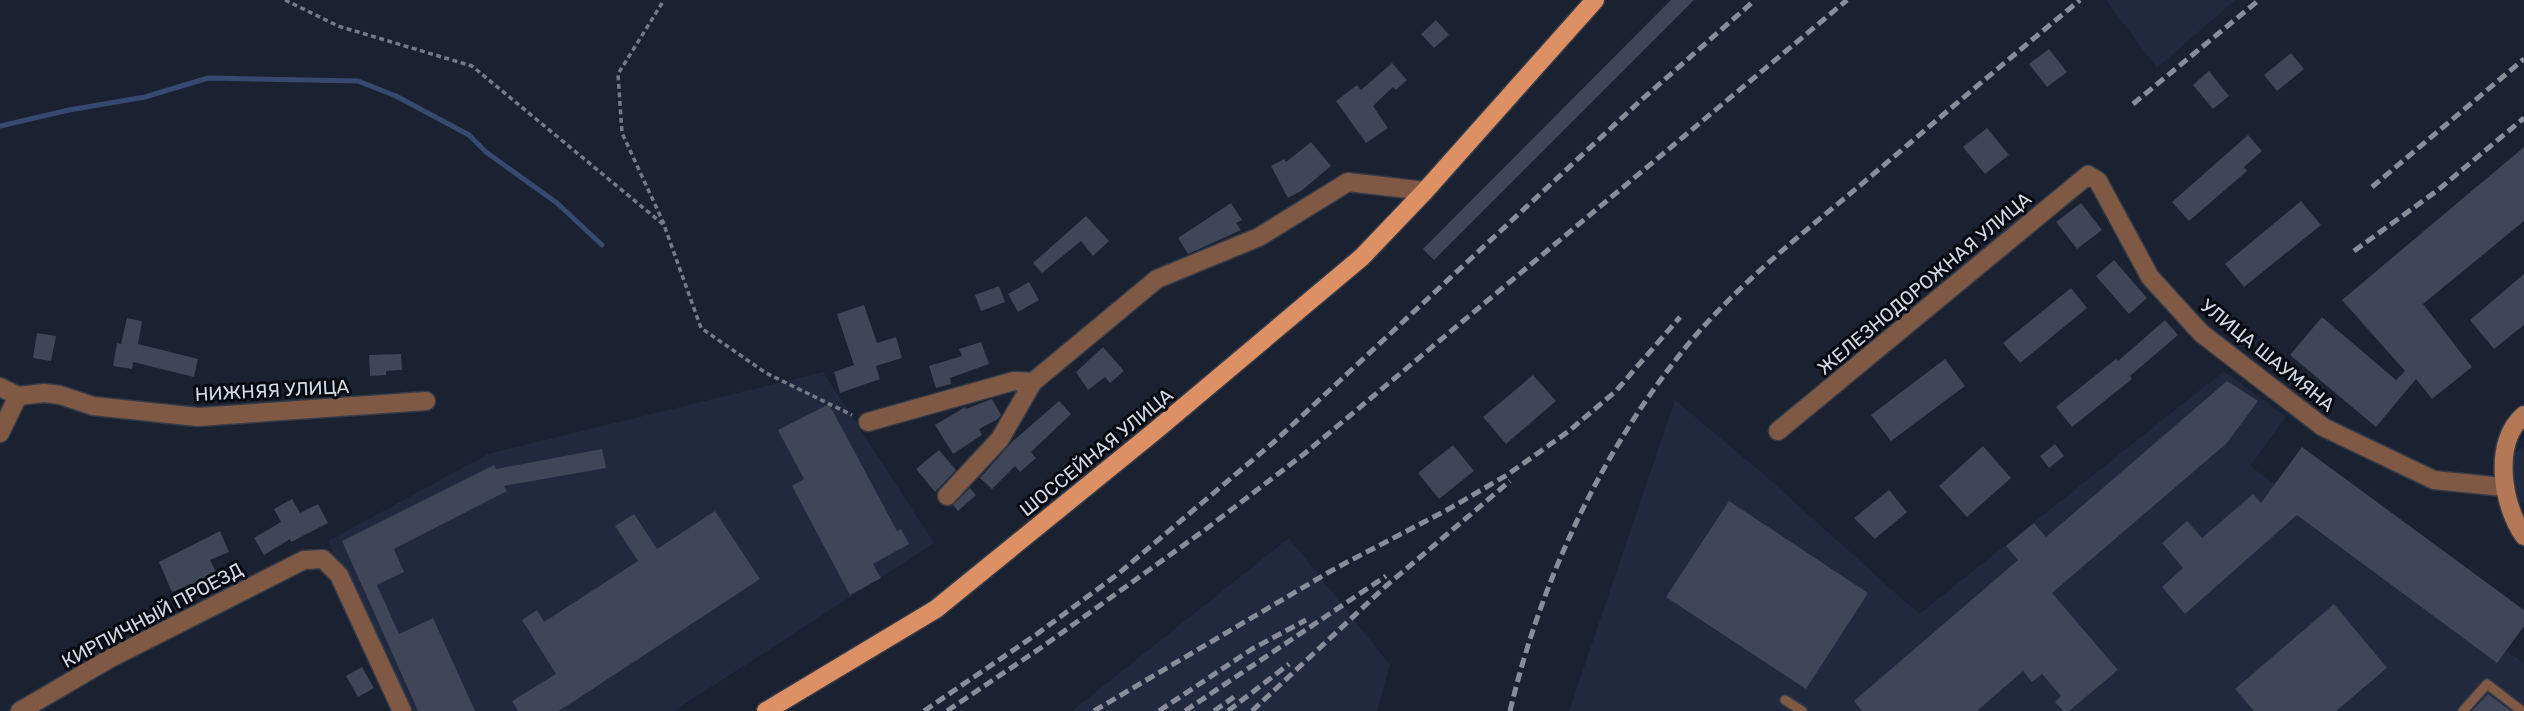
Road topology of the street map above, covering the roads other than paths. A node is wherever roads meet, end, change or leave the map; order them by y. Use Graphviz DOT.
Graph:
graph roads {
  1 [pos="1595,0"];
  2 [pos="2098,181"];
  3 [pos="1425,191"];
  4 [pos="1033,382"];
  5 [pos="0,387"];
  6 [pos="18,396"];
  7 [pos="426,401"];
  8 [pos="2524,415"];
  9 [pos="868,422"];
  10 [pos="1778,431"];
  11 [pos="0,433"];
  12 [pos="2503,487"];
  13 [pos="947,496"];
  14 [pos="2524,536"];
  15 [pos="1785,700"];
  16 [pos="20,711"];
  17 [pos="402,711"];
  18 [pos="766,711"];
  19 [pos="1802,711"];
  20 [pos="2463,711"];
  21 [pos="2522,711"];
  1 -- 3 [label="main road, ШОССЕЙНАЯ УЛИЦА"];
  2 -- 10 [label="street, ЖЕЛЕЗНОДОРОЖНАЯ УЛИЦА"];
  2 -- 12 [label="street, УЛИЦА ШАУМЯНА"];
  3 -- 4 [label="street"];
  3 -- 18 [label="main road, ШОССЕЙНАЯ УЛИЦА"];
  4 -- 9 [label="street"];
  4 -- 13 [label="street"];
  5 -- 6 [label="street, НИЖНЯЯ УЛИЦА"];
  6 -- 7 [label="street, НИЖНЯЯ УЛИЦА"];
  6 -- 11 [label="street"];
  8 -- 12 [label="main road"];
  12 -- 14 [label="main road"];
  15 -- 19 [label="lane"];
  16 -- 17 [label="street, КИРПИЧНЫЙ ПРОЕЗД"];
  20 -- 21 [label="lane"];
}
